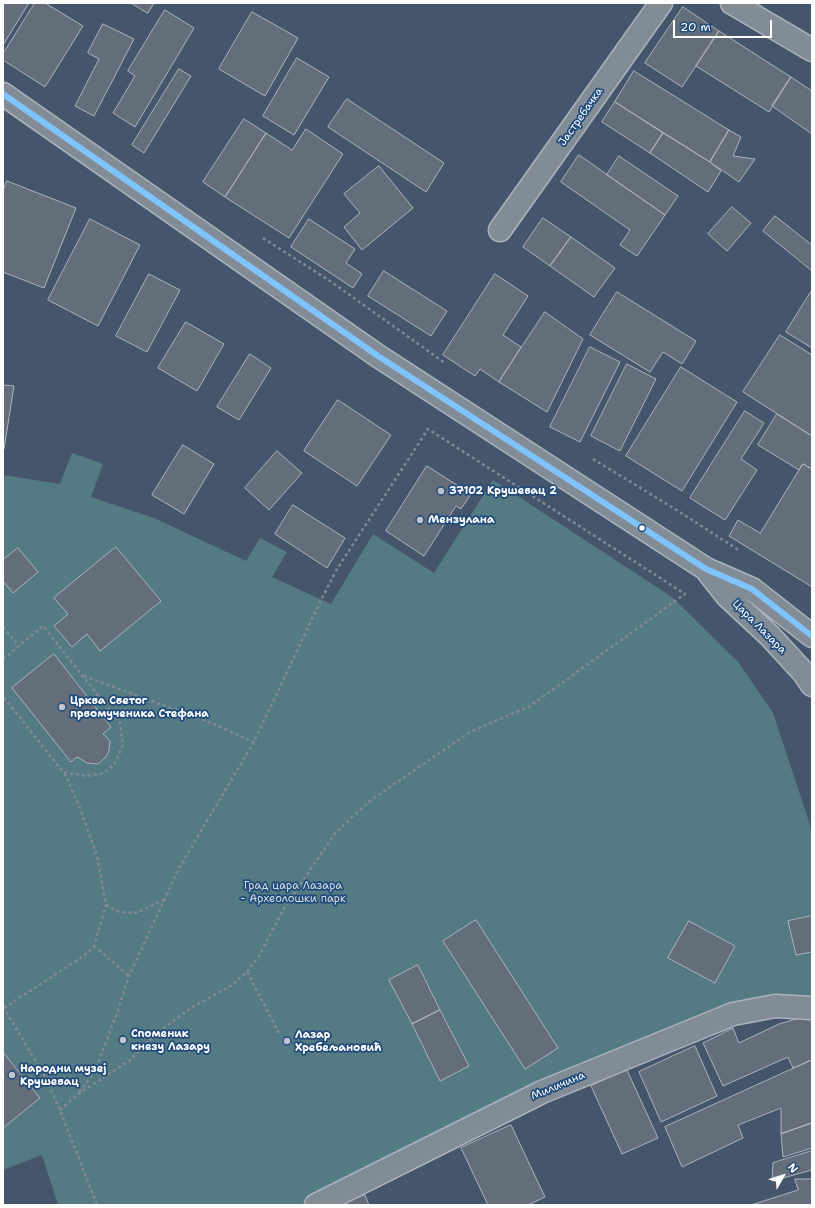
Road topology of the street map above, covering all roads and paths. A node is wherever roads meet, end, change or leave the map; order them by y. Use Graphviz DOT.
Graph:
graph roads {
  1 [pos="661,3"];
  2 [pos="732,3"];
  3 [pos="812,50"];
  4 [pos="3,94"];
  5 [pos="500,230"];
  6 [pos="258,235"];
  7 [pos="448,365"];
  8 [pos="587,455"];
  9 [pos="725,541"];
  10 [pos="706,570"];
  11 [pos="3,627"];
  12 [pos="809,630"];
  13 [pos="19,646"];
  14 [pos="3,659"];
  15 [pos="82,675"];
  16 [pos="812,685"];
  17 [pos="3,696"];
  18 [pos="254,742"];
  19 [pos="63,772"];
  20 [pos="165,899"];
  21 [pos="106,905"];
  22 [pos="94,946"];
  23 [pos="246,972"];
  24 [pos="129,976"];
  25 [pos="3,1007"];
  26 [pos="812,1008"];
  27 [pos="279,1033"];
  28 [pos="78,1094"];
  29 [pos="60,1110"];
  30 [pos="97,1205"];
  31 [pos="316,1205"];
  1 -- 5 [label="main road, Јастребачка"];
  2 -- 3 [label="main road"];
  4 -- 10 [label="main road, Цара Лазара"];
  6 -- 7 [label="path"];
  8 -- 9 [label="path"];
  10 -- 12 [label="main road, Цара Лазара"];
  10 -- 16 [label="main road, Цара Лазара"];
  11 -- 13 [label="path"];
  13 -- 14 [label="path"];
  13 -- 15 [label="path"];
  15 -- 18 [label="path"];
  15 -- 19 [label="path"];
  17 -- 19 [label="path"];
  18 -- 20 [label="path"];
  18 -- 23 [label="path"];
  19 -- 21 [label="path"];
  20 -- 21 [label="path"];
  20 -- 24 [label="path"];
  21 -- 22 [label="path"];
  22 -- 24 [label="path"];
  22 -- 25 [label="path"];
  23 -- 27 [label="path"];
  23 -- 28 [label="path"];
  24 -- 28 [label="path"];
  25 -- 29 [label="path"];
  26 -- 31 [label="main road, Миличина"];
  28 -- 29 [label="path"];
  29 -- 30 [label="path"];
}
